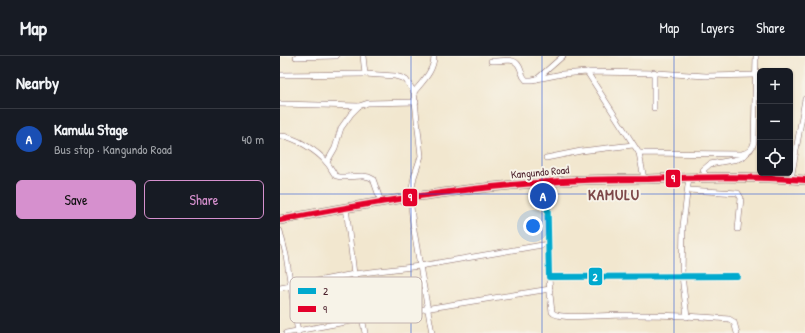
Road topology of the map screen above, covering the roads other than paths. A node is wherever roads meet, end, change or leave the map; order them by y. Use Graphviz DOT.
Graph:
graph roads {
  1 [pos="336,56"];
  2 [pos="363,56"];
  3 [pos="434,56"];
  4 [pos="563,56"];
  5 [pos="756,56"];
  6 [pos="296,57"];
  7 [pos="491,61"];
  8 [pos="587,72"];
  9 [pos="654,72"];
  10 [pos="365,74"];
  11 [pos="280,75"];
  12 [pos="756,75"];
  13 [pos="537,79"];
  14 [pos="414,92"];
  15 [pos="805,99"];
  16 [pos="416,102"];
  17 [pos="280,104"];
  18 [pos="359,106"];
  19 [pos="654,108"];
  20 [pos="280,136"];
  21 [pos="634,145"];
  22 [pos="748,152"];
  23 [pos="638,153"];
  24 [pos="546,158"];
  25 [pos="327,162"];
  26 [pos="689,177"];
  27 [pos="707,178"];
  28 [pos="644,179"];
  29 [pos="791,179"];
  30 [pos="805,180"];
  31 [pos="547,182"];
  32 [pos="688,190"];
  33 [pos="410,198"];
  34 [pos="381,202"];
  35 [pos="346,208"];
  36 [pos="280,220"];
  37 [pos="738,229"];
  38 [pos="280,231"];
  39 [pos="548,244"];
  40 [pos="420,266"];
  41 [pos="354,274"];
  42 [pos="682,276"];
  43 [pos="737,276"];
  44 [pos="338,277"];
  45 [pos="355,277"];
  46 [pos="422,277"];
  47 [pos="549,277"];
  48 [pos="422,278"];
  49 [pos="290,281"];
  50 [pos="290,286"];
  51 [pos="280,288"];
  52 [pos="550,289"];
  53 [pos="427,308"];
  54 [pos="422,309"];
  55 [pos="687,317"];
  56 [pos="342,323"];
  57 [pos="363,323"];
  58 [pos="298,332"];
  59 [pos="286,333"];
  60 [pos="364,333"];
  61 [pos="432,333"];
  62 [pos="737,333"];
  1 -- 6 [label="street"];
  2 -- 10 [label="street"];
  3 -- 14 [label="street"];
  4 -- 13 [label="street"];
  5 -- 12 [label="street"];
  7 -- 13 [label="street"];
  8 -- 9 [label="street"];
  8 -- 13 [label="street"];
  8 -- 21 [label="street"];
  9 -- 12 [label="street"];
  9 -- 19 [label="street"];
  10 -- 11 [label="street"];
  10 -- 14 [label="street"];
  12 -- 22 [label="street"];
  14 -- 16 [label="street"];
  15 -- 29 [label="street"];
  16 -- 18 [label="street"];
  16 -- 33 [label="street"];
  17 -- 18 [label="street"];
  18 -- 25 [label="street"];
  20 -- 25 [label="street"];
  21 -- 23 [label="street"];
  21 -- 24 [label="street"];
  22 -- 23 [label="street"];
  22 -- 27 [label="street"];
  23 -- 28 [label="street"];
  25 -- 34 [label="street"];
  26 -- 27 [label="highway, Kangundo Road"];
  26 -- 28 [label="highway, Kangundo Road"];
  26 -- 32 [label="street"];
  27 -- 29 [label="highway, Kangundo Road"];
  28 -- 31 [label="highway, Kangundo Road"];
  29 -- 30 [label="highway, Kangundo Road"];
  31 -- 33 [label="highway, Kangundo Road"];
  31 -- 39 [label="street"];
  32 -- 37 [label="street"];
  32 -- 42 [label="street"];
  33 -- 34 [label="highway, Kangundo Road"];
  33 -- 40 [label="street"];
  34 -- 35 [label="highway, Kangundo Road"];
  35 -- 36 [label="highway, Kangundo Road"];
  35 -- 41 [label="street"];
  38 -- 49 [label="street"];
  39 -- 40 [label="street"];
  39 -- 47 [label="street"];
  40 -- 41 [label="street"];
  40 -- 46 [label="street"];
  41 -- 44 [label="street"];
  41 -- 45 [label="street"];
  42 -- 43 [label="street"];
  42 -- 47 [label="street"];
  42 -- 55 [label="street"];
  47 -- 52 [label="street"];
  48 -- 53 [label="street"];
  50 -- 51 [label="street"];
  52 -- 53 [label="street"];
  52 -- 55 [label="street"];
  53 -- 54 [label="street"];
  53 -- 61 [label="street"];
  55 -- 62 [label="street"];
  56 -- 58 [label="street"];
  57 -- 60 [label="street"];
  58 -- 59 [label="street"];
}
